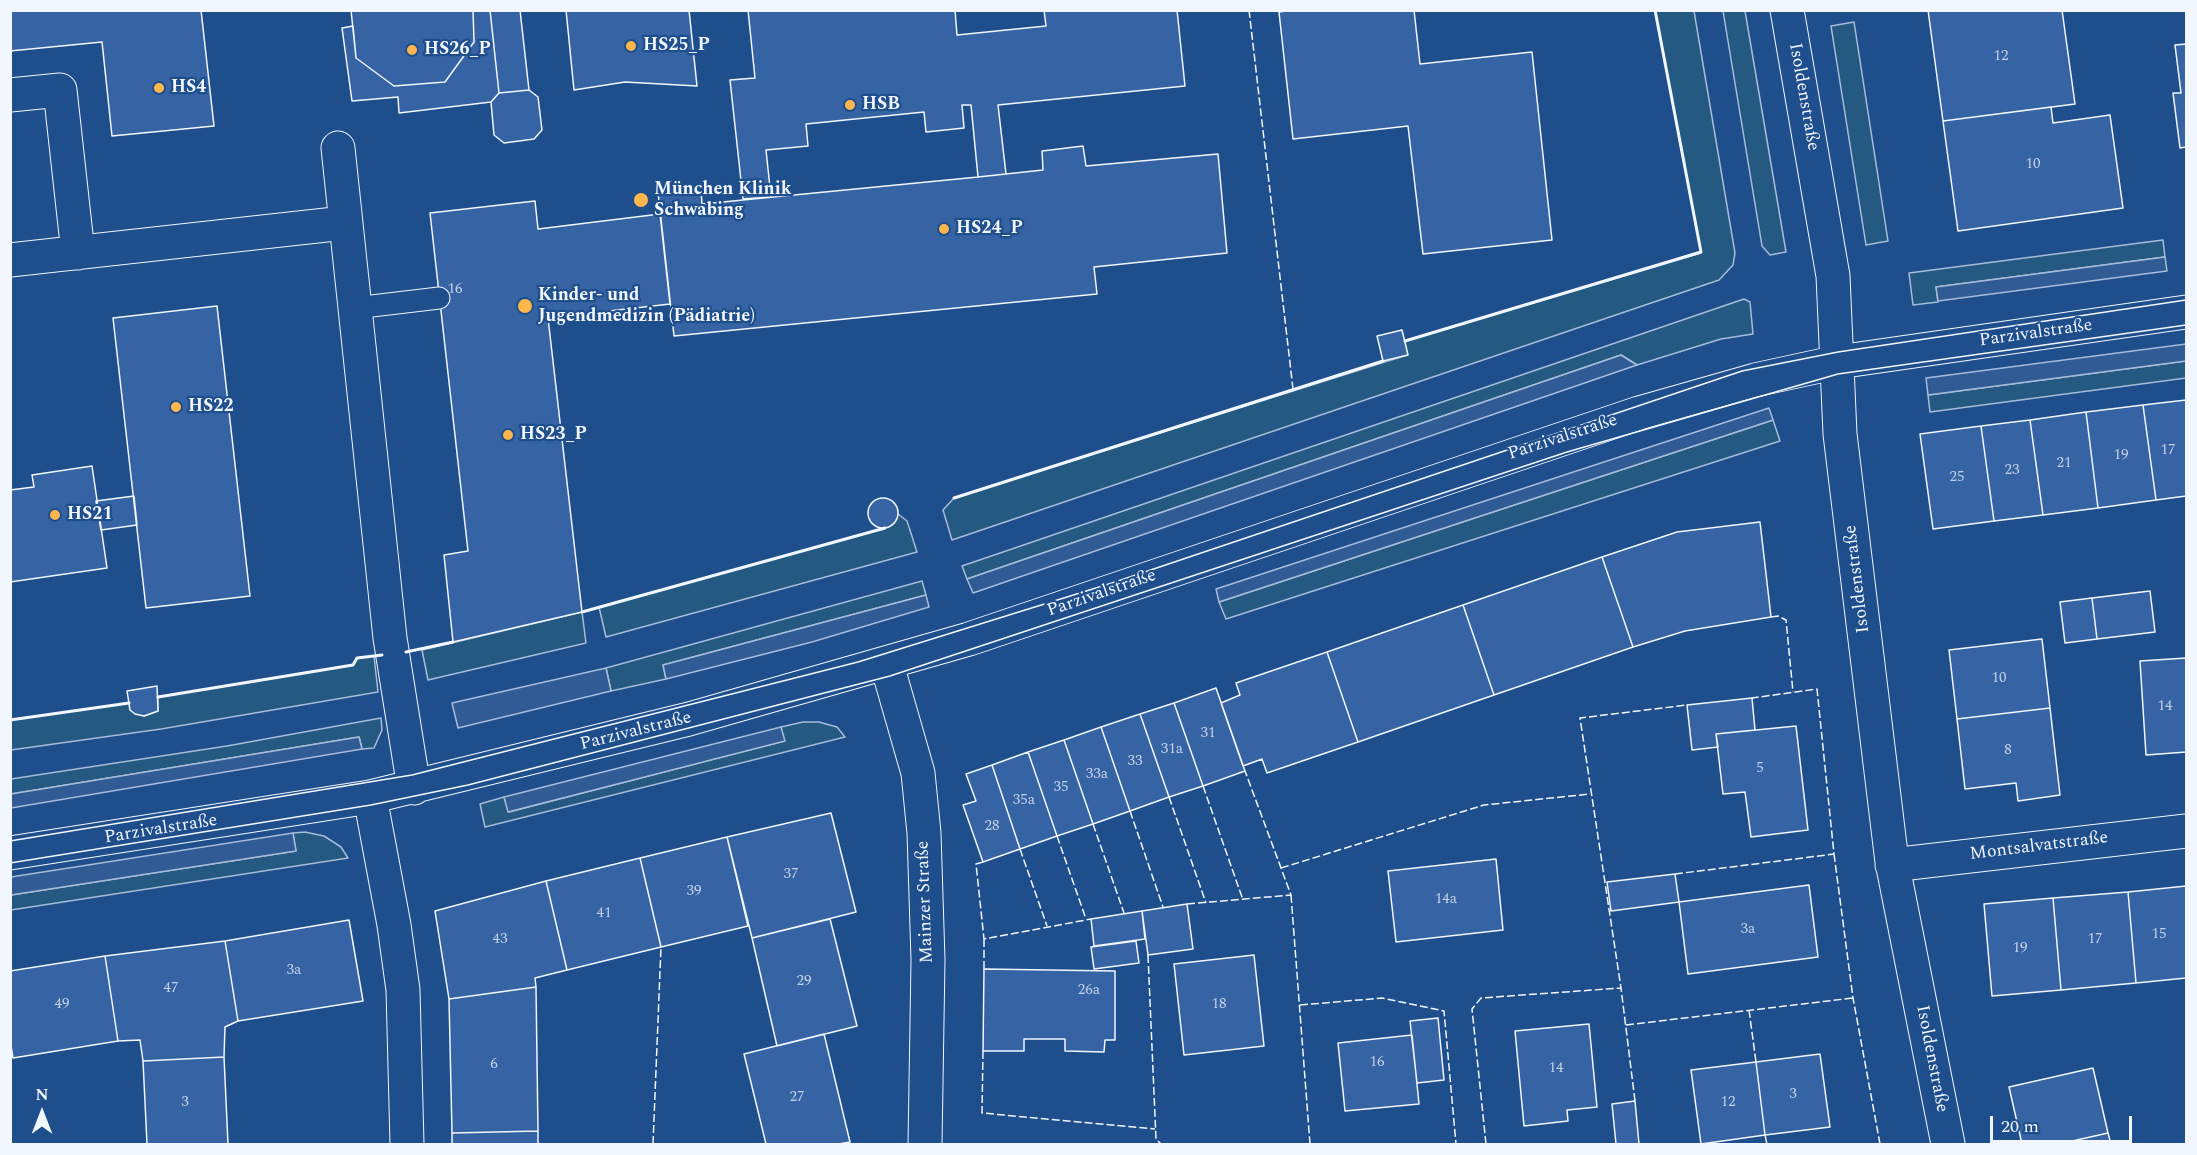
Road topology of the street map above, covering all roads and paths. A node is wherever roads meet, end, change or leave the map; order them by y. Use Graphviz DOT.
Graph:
graph roads {
  1 [pos="1787,10"];
  2 [pos="10,95"];
  3 [pos="338,148"];
  4 [pos="344,223"];
  5 [pos="78,253"];
  6 [pos="10,260"];
  7 [pos="439,298"];
  8 [pos="355,308"];
  9 [pos="2187,312"];
  10 [pos="1838,362"];
  11 [pos="887,665"];
  12 [pos="414,788"];
  13 [pos="369,798"];
  14 [pos="2187,831"];
  15 [pos="10,853"];
  16 [pos="1892,865"];
  17 [pos="407,1144"];
  18 [pos="926,1144"];
  19 [pos="1948,1144"];
  1 -- 10 [label="street, Isoldenstraße"];
  2 -- 5 [label="street"];
  3 -- 4 [label="street"];
  4 -- 5 [label="street"];
  4 -- 8 [label="street"];
  5 -- 6 [label="street"];
  7 -- 8 [label="lane"];
  8 -- 12 [label="street"];
  9 -- 10 [label="street, Parzivalstraße"];
  10 -- 11 [label="street, Parzivalstraße"];
  10 -- 16 [label="street, Isoldenstraße"];
  11 -- 12 [label="street, Parzivalstraße"];
  11 -- 18 [label="street, Mainzer Straße"];
  12 -- 13 [label="street, Parzivalstraße"];
  13 -- 15 [label="street, Parzivalstraße"];
  13 -- 17 [label="street"];
  14 -- 16 [label="street, Montsalvatstraße"];
  16 -- 19 [label="street, Isoldenstraße"];
}
